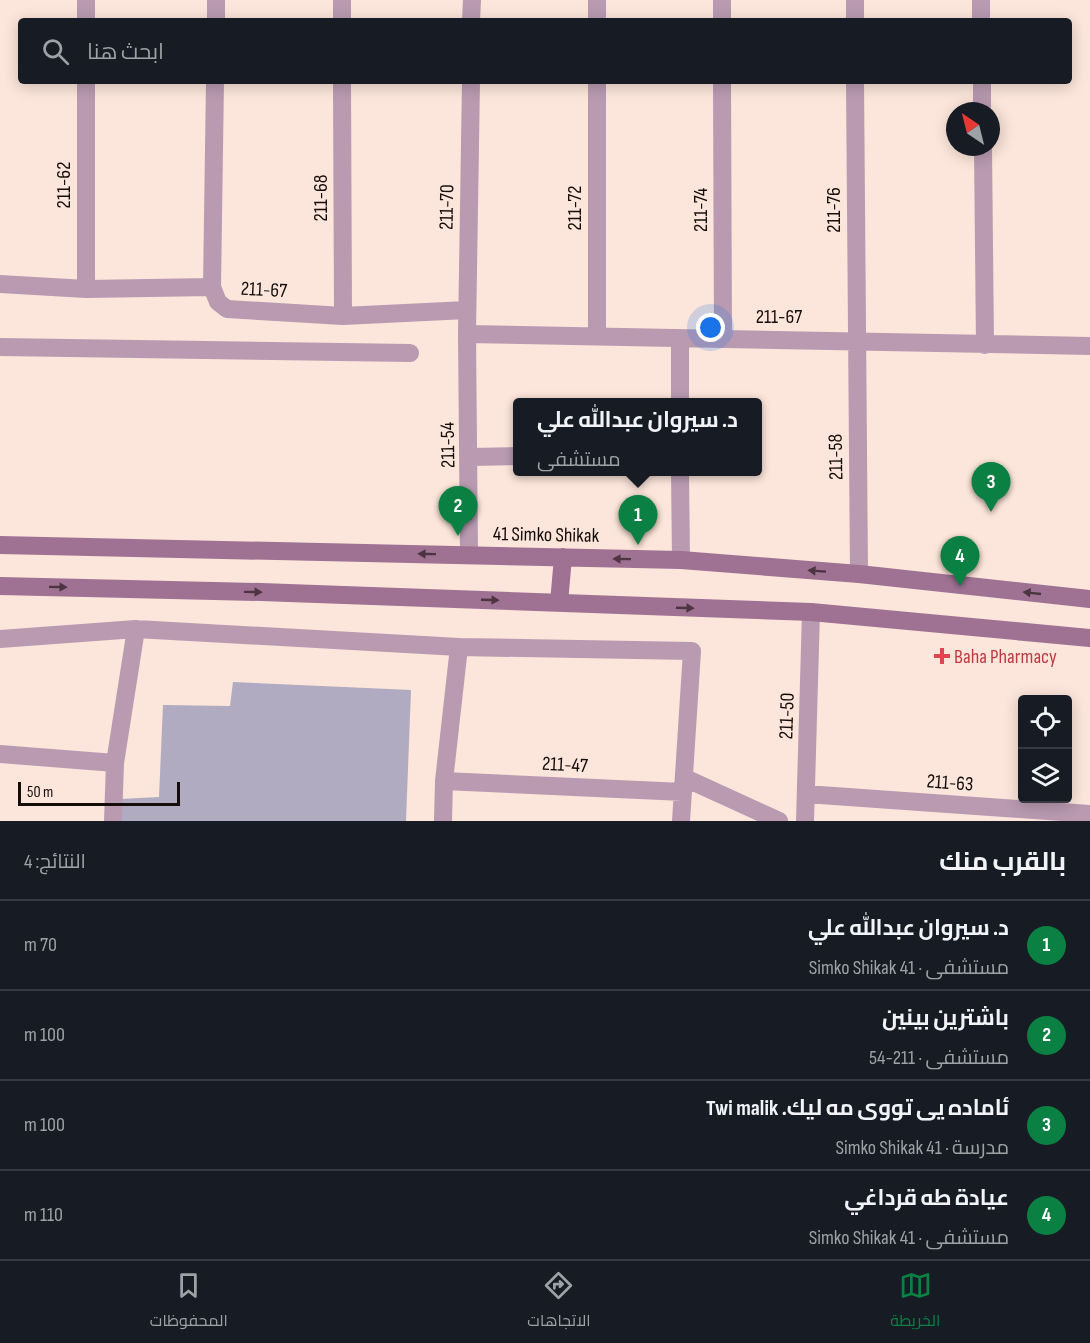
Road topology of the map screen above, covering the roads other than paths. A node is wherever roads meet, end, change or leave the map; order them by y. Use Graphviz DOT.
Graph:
graph roads {
  1 [pos="86,0"];
  2 [pos="216,0"];
  3 [pos="342,0"];
  4 [pos="472,0"];
  5 [pos="597,0"];
  6 [pos="722,0"];
  7 [pos="855,0"];
  8 [pos="981,0"];
  9 [pos="86,18"];
  10 [pos="216,18"];
  11 [pos="342,18"];
  12 [pos="471,18"];
  13 [pos="597,18"];
  14 [pos="722,18"];
  15 [pos="855,18"];
  16 [pos="981,18"];
  17 [pos="86,84"];
  18 [pos="215,84"];
  19 [pos="342,84"];
  20 [pos="471,84"];
  21 [pos="597,84"];
  22 [pos="722,84"];
  23 [pos="855,84"];
  24 [pos="982,84"];
  25 [pos="982,102"];
  26 [pos="982,156"];
  27 [pos="0,284"];
  28 [pos="212,287"];
  29 [pos="86,289"];
  30 [pos="467,310"];
  31 [pos="343,316"];
  32 [pos="467,334"];
  33 [pos="597,335"];
  34 [pos="723,338"];
  35 [pos="856,339"];
  36 [pos="680,340"];
  37 [pos="985,345"];
  38 [pos="1090,346"];
  39 [pos="0,347"];
  40 [pos="410,353"];
  41 [pos="680,398"];
  42 [pos="513,456"];
  43 [pos="470,457"];
  44 [pos="680,476"];
  45 [pos="0,545"];
  46 [pos="470,555"];
  47 [pos="563,557"];
  48 [pos="681,560"];
  49 [pos="860,574"];
  50 [pos="0,586"];
  51 [pos="1090,599"];
  52 [pos="559,603"];
  53 [pos="811,612"];
  54 [pos="136,629"];
  55 [pos="1090,638"];
  56 [pos="0,639"];
  57 [pos="459,647"];
  58 [pos="0,754"];
  59 [pos="115,763"];
  60 [pos="444,781"];
  61 [pos="684,785"];
  62 [pos="806,794"];
  63 [pos="1090,814"];
  64 [pos="113,821"];
  65 [pos="443,821"];
  66 [pos="681,821"];
  67 [pos="779,821"];
  68 [pos="805,821"];
  1 -- 9 [label="street"];
  2 -- 10 [label="street"];
  3 -- 11 [label="street"];
  4 -- 12 [label="street"];
  5 -- 13 [label="street"];
  6 -- 14 [label="street"];
  7 -- 15 [label="street"];
  8 -- 16 [label="street"];
  17 -- 29 [label="street, 211-62"];
  18 -- 28 [label="street"];
  19 -- 31 [label="street, 211-68"];
  20 -- 30 [label="street, 211-70"];
  21 -- 33 [label="street, 211-72"];
  22 -- 34 [label="street, 211-74"];
  23 -- 35 [label="street, 211-76"];
  24 -- 25 [label="street"];
  26 -- 37 [label="street"];
  27 -- 29 [label="street, 211-67"];
  28 -- 29 [label="street, 211-67"];
  28 -- 31 [label="street, 211-67"];
  30 -- 31 [label="street, 211-67"];
  30 -- 32 [label="street, 211-70"];
  32 -- 33 [label="street, 211-67"];
  32 -- 43 [label="street, 211-54"];
  33 -- 36 [label="street, 211-67"];
  34 -- 35 [label="street, 211-67"];
  34 -- 36 [label="street, 211-67"];
  35 -- 37 [label="street, 211-67"];
  35 -- 49 [label="street, 211-58"];
  36 -- 41 [label="street"];
  37 -- 38 [label="street, 211-67"];
  39 -- 40 [label="street"];
  42 -- 43 [label="street"];
  43 -- 46 [label="street, 211-54"];
  44 -- 48 [label="street"];
  46 -- 45 [label="main road, 41 Simko Shikak, one-way"];
  46 -- 47 [label="main road, 41 Simko Shikak"];
  48 -- 47 [label="main road, 41 Simko Shikak, one-way"];
  47 -- 52 [label="main road"];
  49 -- 48 [label="main road, 41 Simko Shikak, one-way"];
  51 -- 49 [label="main road, 41 Simko Shikak, one-way"];
  50 -- 52 [label="main road, one-way"];
  52 -- 53 [label="main road, one-way"];
  53 -- 55 [label="main road"];
  53 -- 62 [label="street, 211-50"];
  54 -- 56 [label="street"];
  54 -- 57 [label="street"];
  54 -- 59 [label="street"];
  57 -- 60 [label="street"];
  57 -- 61 [label="street"];
  58 -- 59 [label="street"];
  59 -- 64 [label="street"];
  60 -- 61 [label="street, 211-47"];
  60 -- 65 [label="street"];
  61 -- 66 [label="street"];
  61 -- 67 [label="street"];
  62 -- 63 [label="street, 211-63"];
  62 -- 68 [label="street, 211-50"];
}
